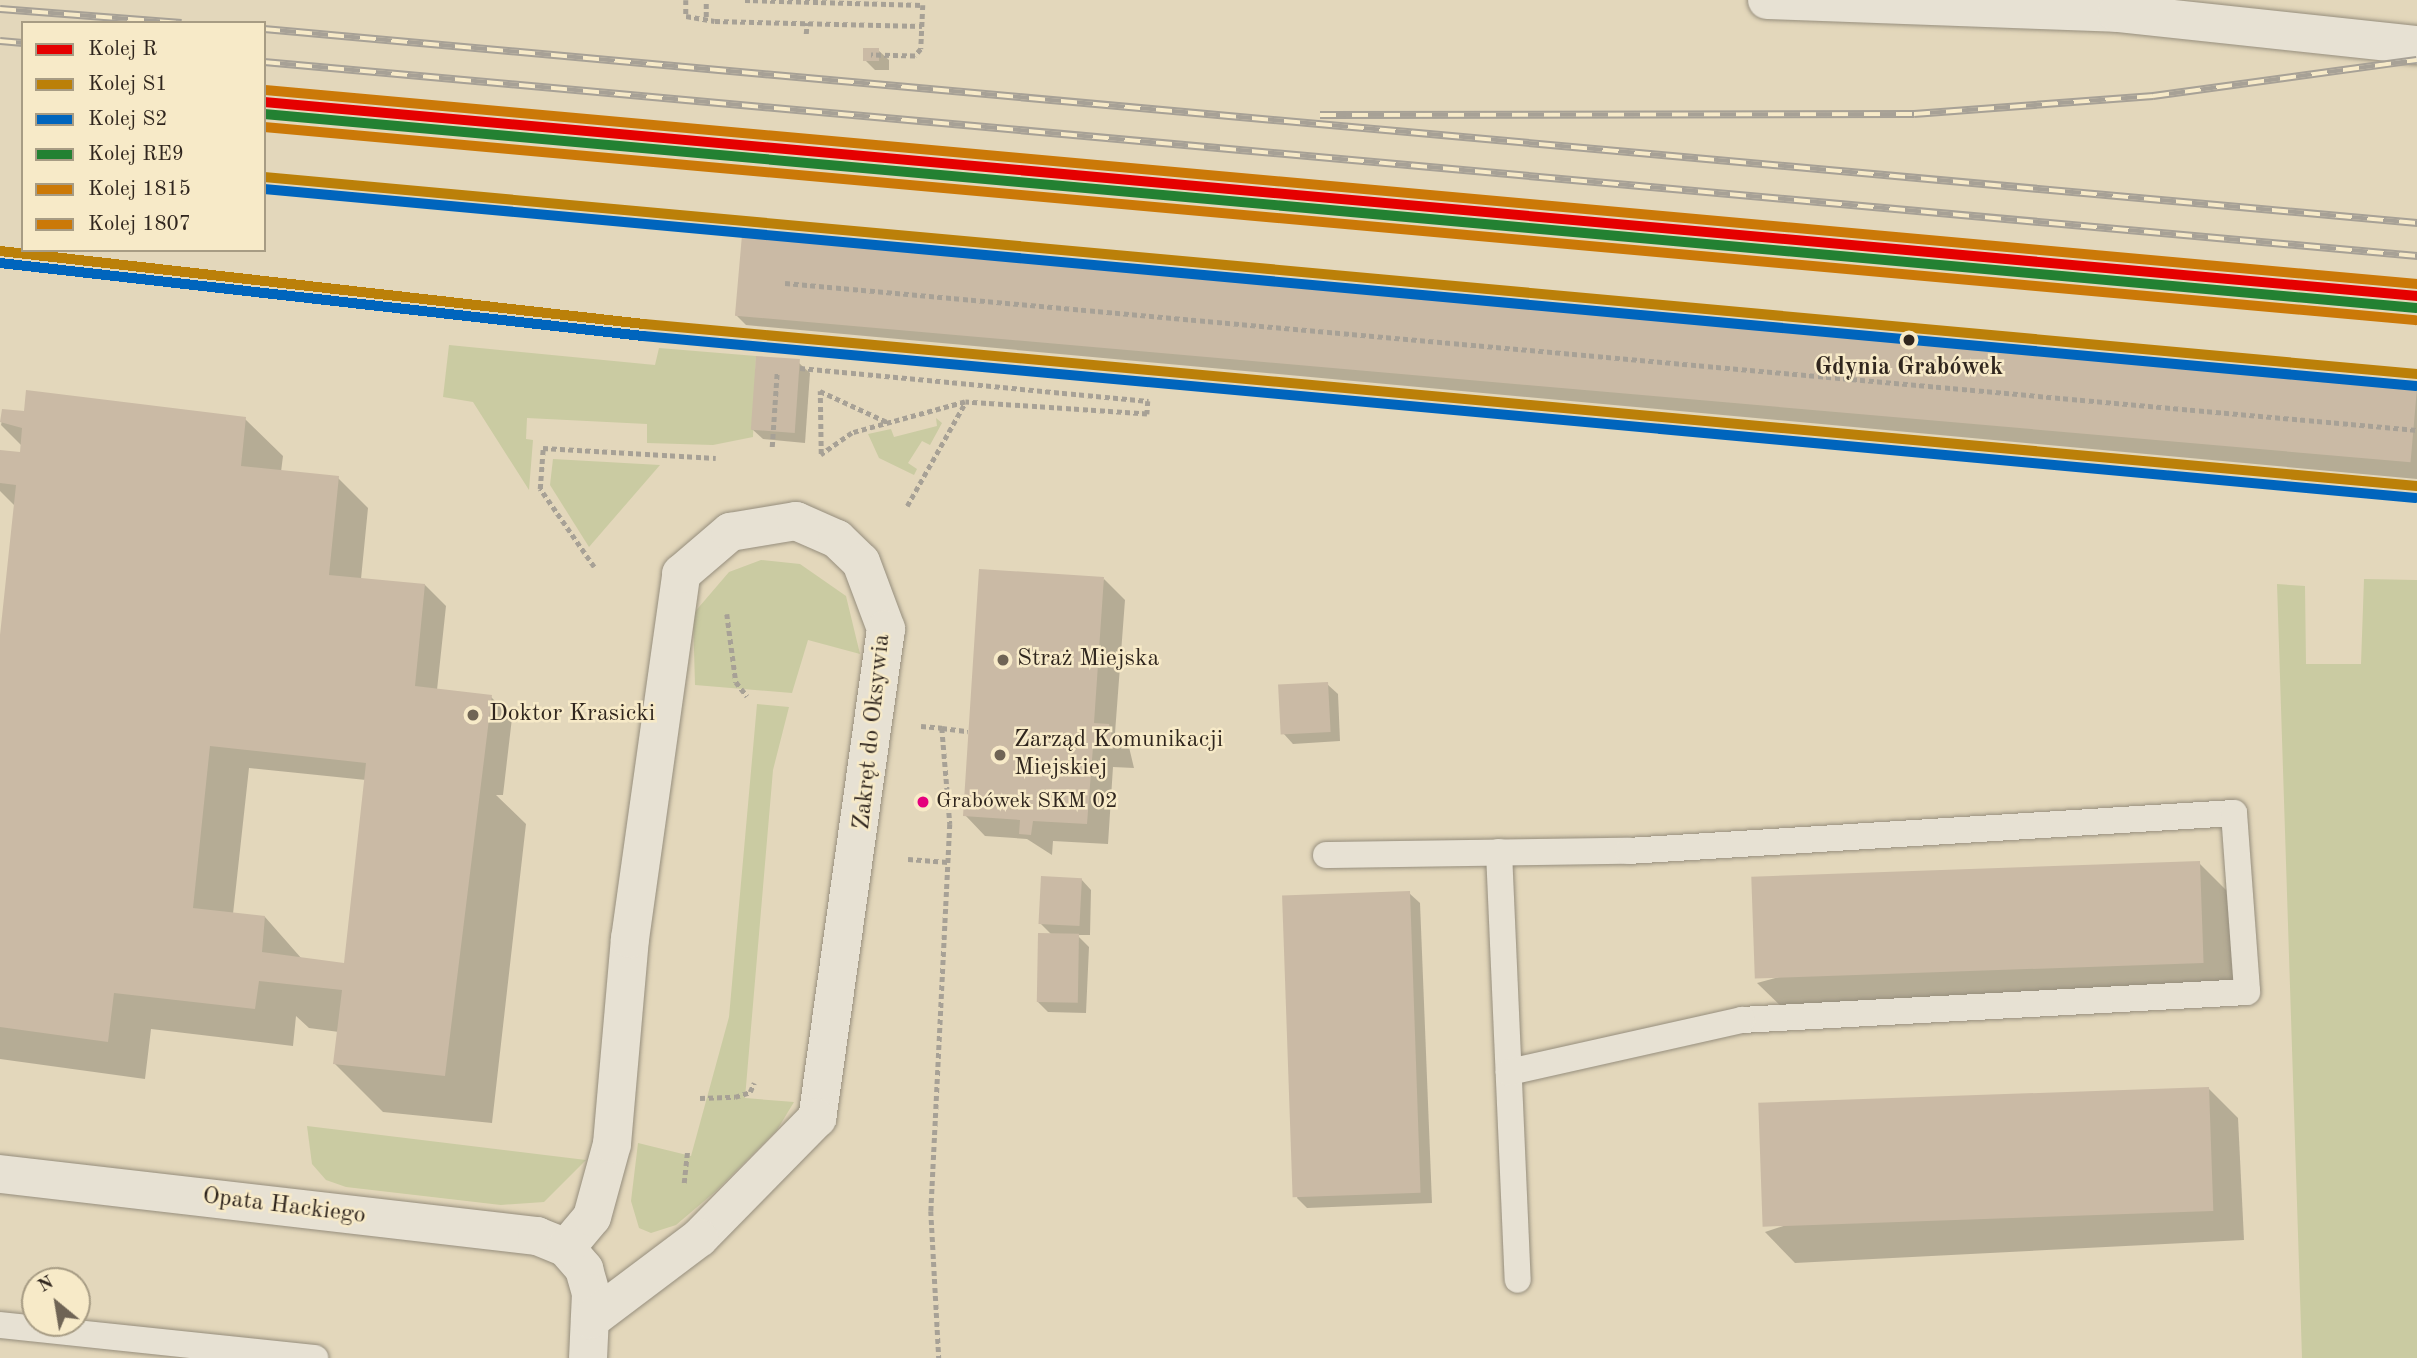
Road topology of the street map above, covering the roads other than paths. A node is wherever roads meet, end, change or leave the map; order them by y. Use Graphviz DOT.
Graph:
graph roads {
  1 [pos="1767,0"];
  2 [pos="2281,14"];
  3 [pos="2417,45"];
  4 [pos="1499,852"];
  5 [pos="1325,855"];
  6 [pos="1508,1072"];
  7 [pos="0,1174"];
  8 [pos="566,1248"];
  9 [pos="1518,1280"];
  10 [pos="590,1320"];
  11 [pos="0,1325"];
  12 [pos="315,1358"];
  13 [pos="588,1358"];
  1 -- 2 [label="street"];
  2 -- 3 [label="street"];
  4 -- 5 [label="lane"];
  4 -- 6 [label="lane"];
  4 -- 6 [label="lane"];
  6 -- 9 [label="lane"];
  7 -- 8 [label="street, Opata Hackiego"];
  8 -- 10 [label="street"];
  8 -- 10 [label="street, Zakręt do Oksywia"];
  10 -- 13 [label="street"];
  11 -- 12 [label="lane"];
}
